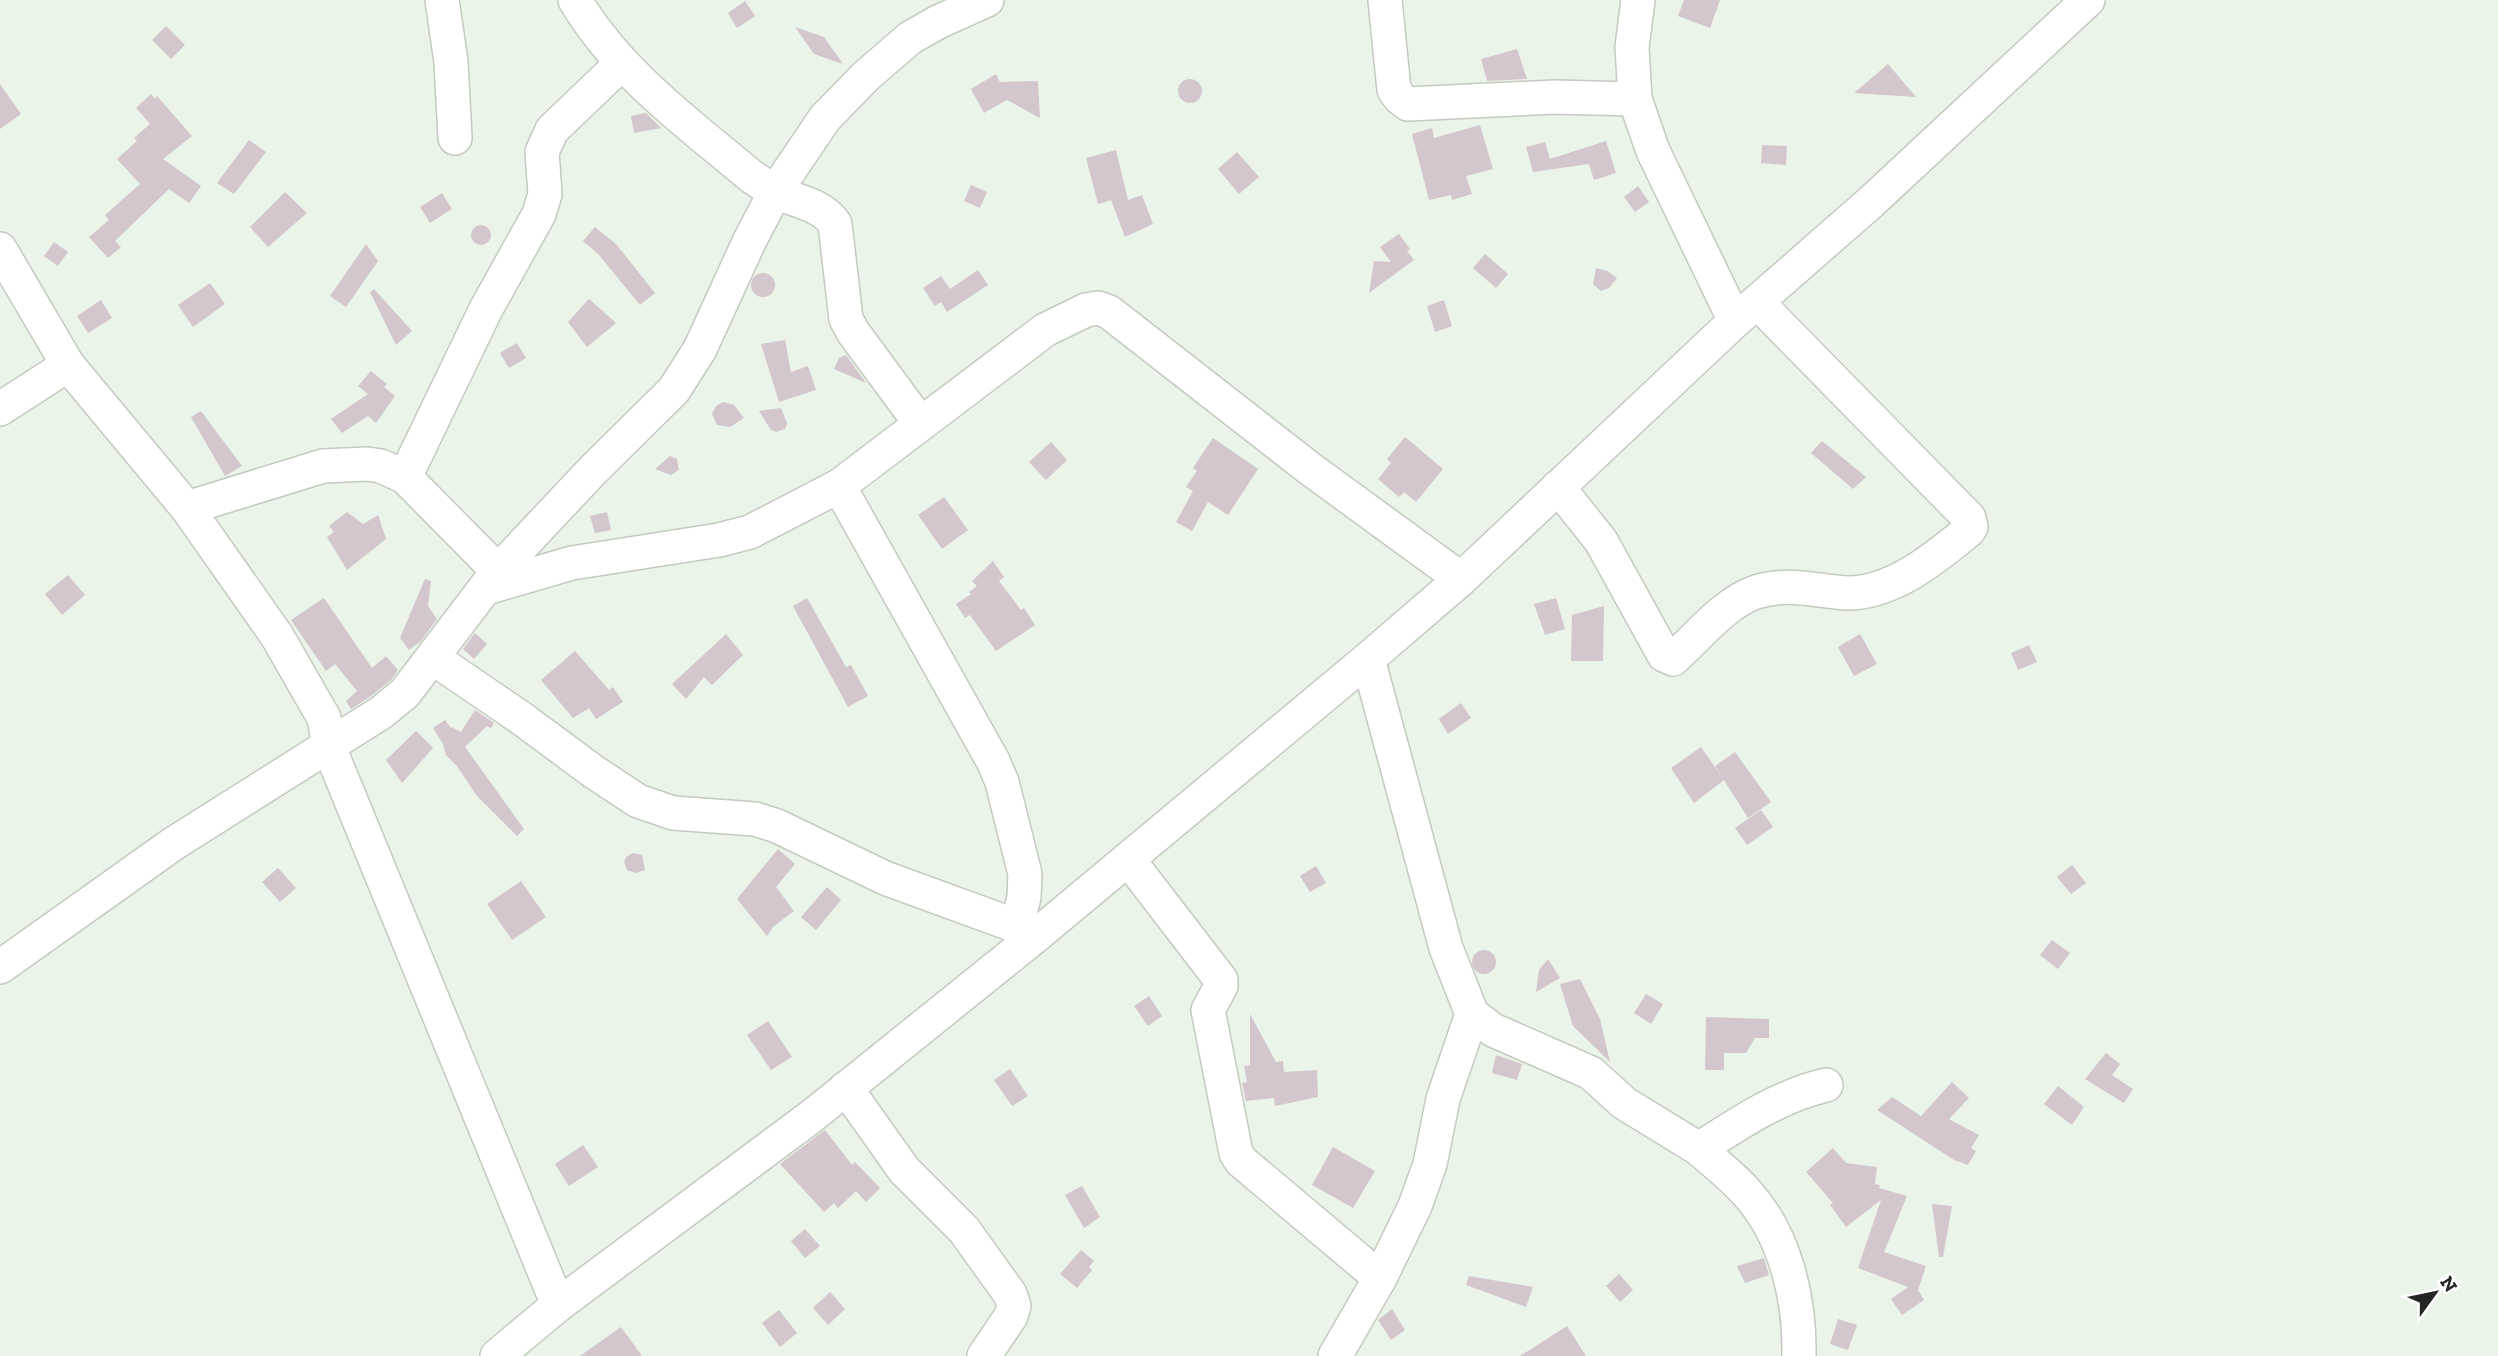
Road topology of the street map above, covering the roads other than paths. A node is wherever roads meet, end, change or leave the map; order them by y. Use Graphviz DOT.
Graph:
graph roads {
  1 [pos="442,0"];
  2 [pos="575,0"];
  3 [pos="987,0"];
  4 [pos="1385,0"];
  5 [pos="1638,0"];
  6 [pos="2088,0"];
  7 [pos="622,63"];
  8 [pos="1635,99"];
  9 [pos="454,138"];
  10 [pos="775,192"];
  11 [pos="0,250"];
  12 [pos="1746,312"];
  13 [pos="68,365"];
  14 [pos="0,409"];
  15 [pos="920,422"];
  16 [pos="405,477"];
  17 [pos="839,486"];
  18 [pos="1558,487"];
  19 [pos="187,508"];
  20 [pos="1461,579"];
  21 [pos="492,580"];
  22 [pos="433,658"];
  23 [pos="1368,659"];
  24 [pos="329,747"];
  25 [pos="1128,859"];
  26 [pos="1028,930"];
  27 [pos="0,967"];
  28 [pos="1472,1014"];
  29 [pos="1826,1085"];
  30 [pos="846,1088"];
  31 [pos="1699,1149"];
  32 [pos="1380,1278"];
  33 [pos="558,1305"];
  34 [pos="497,1356"];
  35 [pos="984,1356"];
  36 [pos="1335,1356"];
  37 [pos="1799,1356"];
  1 -- 9 [label="street"];
  2 -- 7 [label="street"];
  3 -- 10 [label="street"];
  4 -- 8 [label="street"];
  5 -- 8 [label="street"];
  6 -- 12 [label="street"];
  7 -- 10 [label="street"];
  7 -- 16 [label="street"];
  8 -- 12 [label="street"];
  10 -- 15 [label="street"];
  10 -- 21 [label="street"];
  11 -- 13 [label="street"];
  12 -- 18 [label="street"];
  12 -- 18 [label="street"];
  13 -- 14 [label="street"];
  13 -- 19 [label="street"];
  15 -- 17 [label="street"];
  15 -- 20 [label="street"];
  16 -- 19 [label="street"];
  16 -- 21 [label="street"];
  17 -- 21 [label="street"];
  17 -- 26 [label="street"];
  18 -- 20 [label="street"];
  19 -- 24 [label="street"];
  20 -- 23 [label="street"];
  21 -- 22 [label="street"];
  22 -- 24 [label="street"];
  22 -- 26 [label="street"];
  23 -- 25 [label="street"];
  23 -- 28 [label="street"];
  24 -- 27 [label="street"];
  24 -- 33 [label="street"];
  25 -- 26 [label="street"];
  25 -- 32 [label="street"];
  26 -- 30 [label="street"];
  28 -- 31 [label="street"];
  28 -- 32 [label="street"];
  29 -- 31 [label="street"];
  30 -- 33 [label="street"];
  30 -- 35 [label="street"];
  31 -- 37 [label="street"];
  32 -- 36 [label="street"];
  33 -- 34 [label="street"];
}
